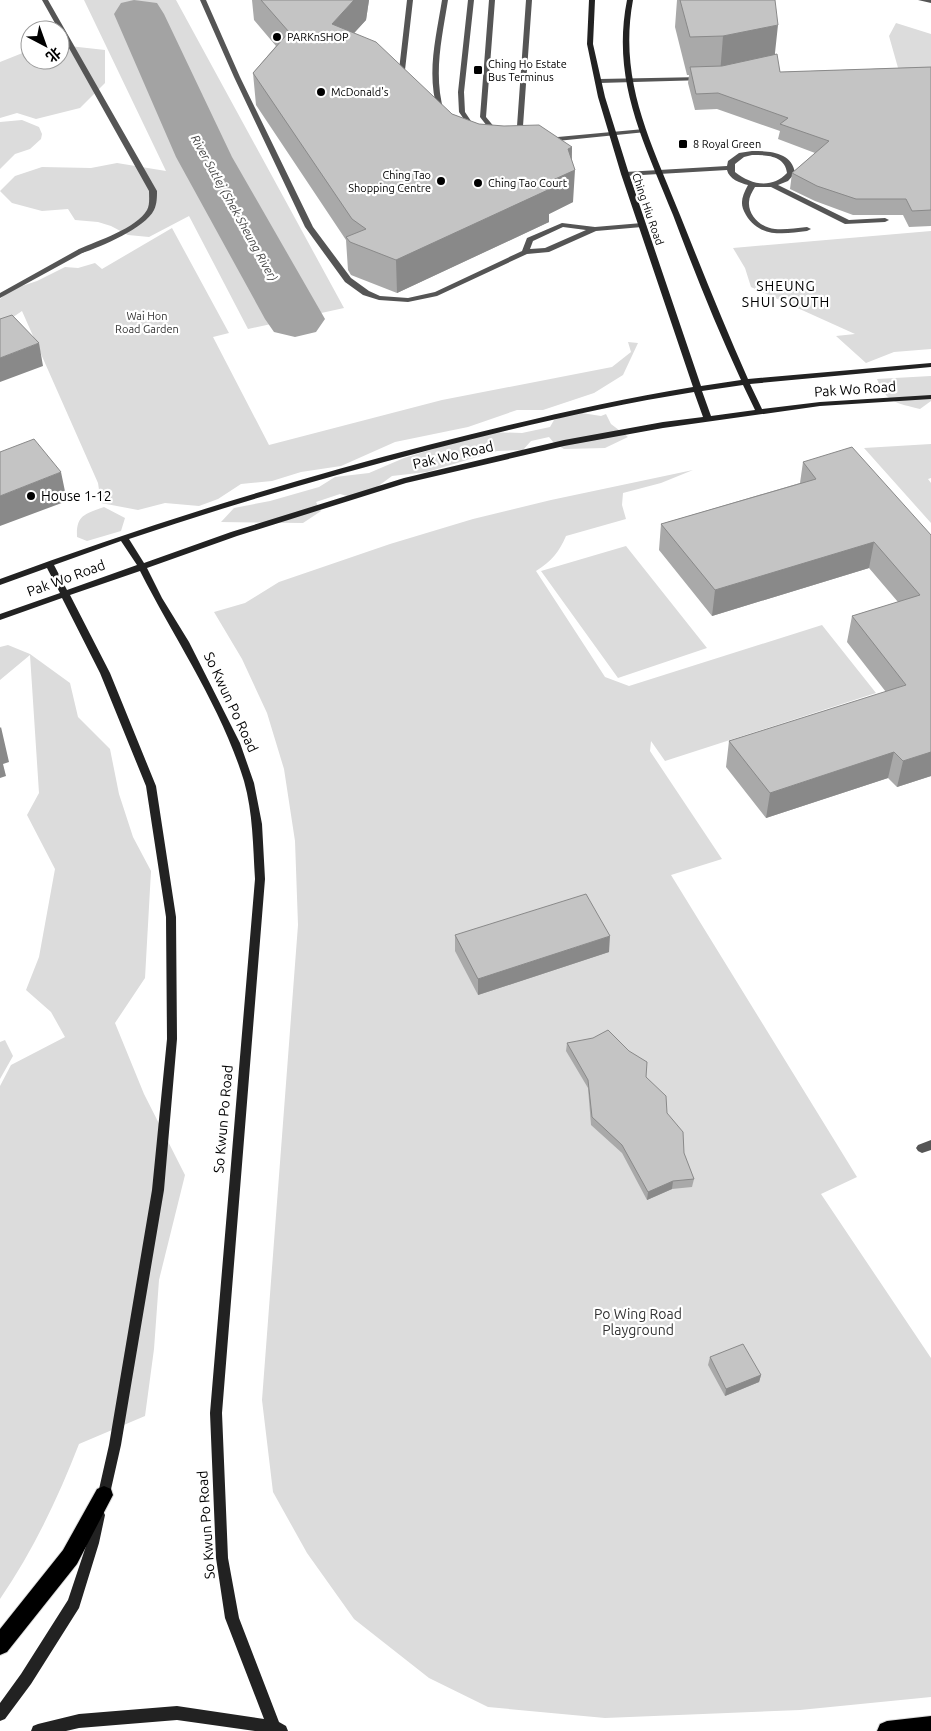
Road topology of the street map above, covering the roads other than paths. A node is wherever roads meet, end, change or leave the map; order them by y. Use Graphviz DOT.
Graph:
graph roads {
  1 [pos="45,0"];
  2 [pos="203,0"];
  3 [pos="410,0"];
  4 [pos="445,0"];
  5 [pos="472,0"];
  6 [pos="492,0"];
  7 [pos="529,0"];
  8 [pos="592,0"];
  9 [pos="630,0"];
  10 [pos="920,0"];
  11 [pos="931,1"];
  12 [pos="712,78"];
  13 [pos="599,81"];
  14 [pos="629,81"];
  15 [pos="415,85"];
  16 [pos="427,100"];
  17 [pos="644,131"];
  18 [pos="466,134"];
  19 [pos="613,134"];
  20 [pos="485,139"];
  21 [pos="539,140"];
  22 [pos="521,141"];
  23 [pos="730,168"];
  24 [pos="658,172"];
  25 [pos="624,174"];
  26 [pos="752,185"];
  27 [pos="772,185"];
  28 [pos="885,220"];
  29 [pos="642,225"];
  30 [pos="595,229"];
  31 [pos="807,229"];
  32 [pos="525,252"];
  33 [pos="0,296"];
  34 [pos="931,365"];
  35 [pos="746,383"];
  36 [pos="698,388"];
  37 [pos="931,397"];
  38 [pos="759,412"];
  39 [pos="708,420"];
  40 [pos="123,537"];
  41 [pos="49,564"];
  42 [pos="142,566"];
  43 [pos="0,582"];
  44 [pos="66,593"];
  45 [pos="0,617"];
  46 [pos="104,1495"];
  47 [pos="0,1645"];
  48 [pos="0,1714"];
  49 [pos="931,1726"];
  50 [pos="277,1729"];
  51 [pos="38,1731"];
  52 [pos="887,1731"];
  1 -- 33 [label="street"];
  2 -- 32 [label="street"];
  3 -- 15 [label="street"];
  4 -- 16 [label="street"];
  5 -- 20 [label="street"];
  6 -- 20 [label="street"];
  7 -- 22 [label="street"];
  8 -- 13 [label="main road, Ching Hiu Road"];
  9 -- 14 [label="main road, Ching Hiu Road"];
  10 -- 11 [label="street"];
  12 -- 14 [label="street"];
  13 -- 14 [label="street"];
  13 -- 19 [label="main road, Ching Hiu Road"];
  14 -- 17 [label="main road, Ching Hiu Road"];
  17 -- 19 [label="street"];
  17 -- 24 [label="main road, Ching Hiu Road"];
  18 -- 20 [label="street"];
  19 -- 21 [label="street"];
  19 -- 25 [label="main road, Ching Hiu Road"];
  23 -- 24 [label="street"];
  23 -- 26 [label="street"];
  23 -- 27 [label="street"];
  24 -- 25 [label="street"];
  24 -- 35 [label="main road, Ching Hiu Road"];
  25 -- 29 [label="main road, Ching Hiu Road"];
  26 -- 27 [label="street"];
  26 -- 31 [label="street"];
  27 -- 28 [label="street"];
  29 -- 30 [label="street"];
  29 -- 36 [label="main road, Ching Hiu Road"];
  30 -- 32 [label="street"];
  30 -- 32 [label="street"];
  34 -- 35 [label="main road, Pak Wo Road"];
  35 -- 36 [label="main road, Pak Wo Road"];
  35 -- 38 [label="main road, Ching Hiu Road"];
  36 -- 39 [label="main road, Ching Hiu Road"];
  36 -- 40 [label="main road, Pak Wo Road"];
  37 -- 38 [label="main road, Pak Wo Road"];
  38 -- 39 [label="main road, Pak Wo Road"];
  39 -- 42 [label="main road, Pak Wo Road"];
  40 -- 41 [label="main road, Pak Wo Road"];
  40 -- 42 [label="main road, So Kwun Po Road"];
  41 -- 43 [label="main road, Pak Wo Road"];
  41 -- 44 [label="main road"];
  42 -- 44 [label="main road, Pak Wo Road"];
  42 -- 50 [label="main road, So Kwun Po Road"];
  44 -- 45 [label="main road, Pak Wo Road"];
  44 -- 46 [label="main road"];
  46 -- 47 [label="highway"];
  46 -- 48 [label="main road"];
  49 -- 52 [label="highway"];
  50 -- 51 [label="main road"];
}
